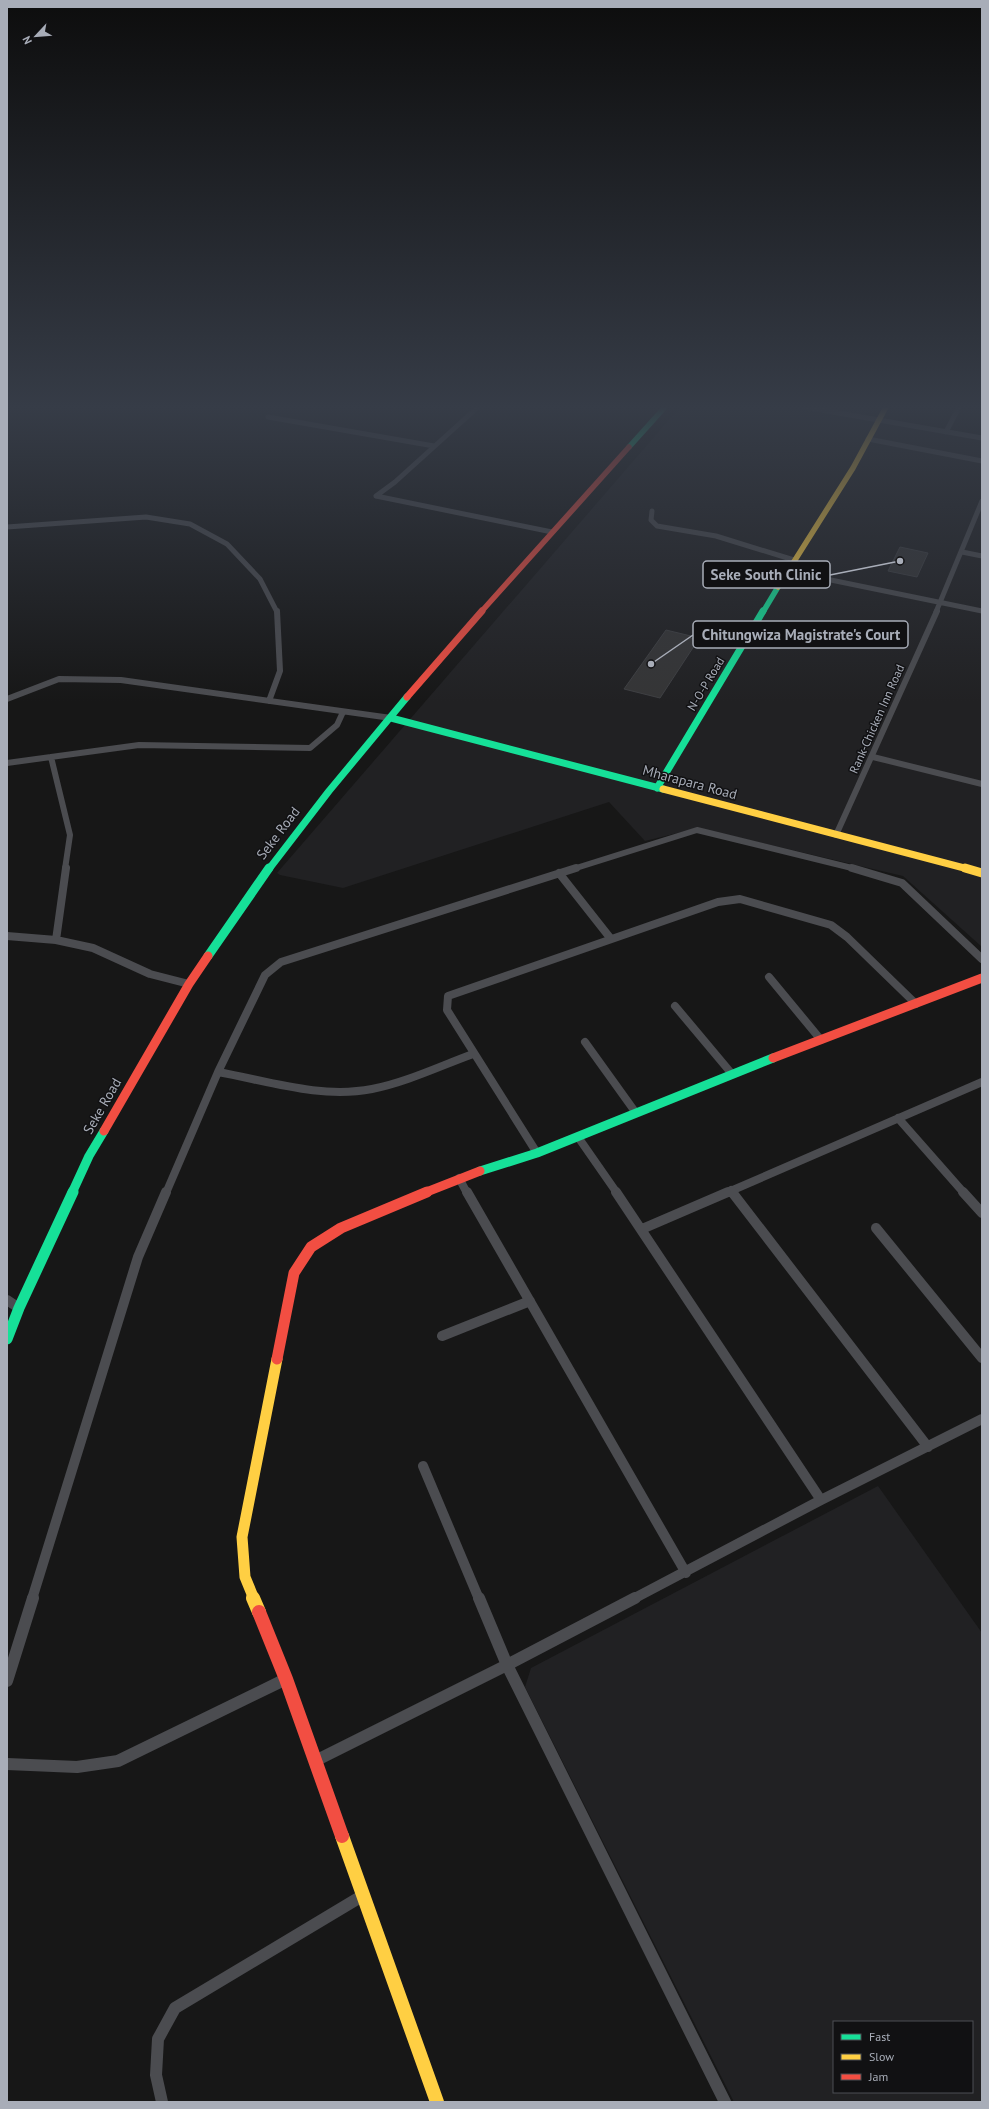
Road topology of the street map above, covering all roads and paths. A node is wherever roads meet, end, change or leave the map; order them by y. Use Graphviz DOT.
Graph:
graph roads {
  1 [pos="422,505"];
  2 [pos="576,505"];
  3 [pos="829,505"];
  4 [pos="980,505"];
  5 [pos="652,510"];
  6 [pos="7,527"];
  7 [pos="552,532"];
  8 [pos="962,552"];
  9 [pos="982,556"];
  10 [pos="794,560"];
  11 [pos="787,571"];
  12 [pos="941,601"];
  13 [pos="982,611"];
  14 [pos="7,699"];
  15 [pos="269,701"];
  16 [pos="343,712"];
  17 [pos="391,718"];
  18 [pos="51,757"];
  19 [pos="872,757"];
  20 [pos="7,762"];
  21 [pos="982,784"];
  22 [pos="657,788"];
  23 [pos="836,835"];
  24 [pos="982,872"];
  25 [pos="559,873"];
  26 [pos="7,936"];
  27 [pos="611,939"];
  28 [pos="56,940"];
  29 [pos="982,959"];
  30 [pos="769,977"];
  31 [pos="980,981"];
  32 [pos="189,984"];
  33 [pos="916,1004"];
  34 [pos="674,1006"];
  35 [pos="821,1040"];
  36 [pos="585,1042"];
  37 [pos="473,1054"];
  38 [pos="218,1072"];
  39 [pos="732,1074"];
  40 [pos="982,1082"];
  41 [pos="636,1113"];
  42 [pos="898,1118"];
  43 [pos="578,1136"];
  44 [pos="537,1153"];
  45 [pos="459,1178"];
  46 [pos="731,1190"];
  47 [pos="982,1213"];
  48 [pos="876,1228"];
  49 [pos="642,1229"];
  50 [pos="7,1300"];
  51 [pos="530,1301"];
  52 [pos="19,1308"];
  53 [pos="442,1336"];
  54 [pos="7,1339"];
  55 [pos="982,1358"];
  56 [pos="982,1419"];
  57 [pos="928,1447"];
  58 [pos="423,1466"];
  59 [pos="821,1500"];
  60 [pos="686,1573"];
  61 [pos="507,1665"];
  62 [pos="286,1679"];
  63 [pos="7,1681"];
  64 [pos="315,1761"];
  65 [pos="7,1764"];
  66 [pos="362,1896"];
  67 [pos="162,2102"];
  68 [pos="437,2102"];
  69 [pos="725,2102"];
  1 -- 7 [label="street"];
  2 -- 7 [label="main road, Seke Road"];
  3 -- 10 [label="main road, N-O-P Road"];
  4 -- 8 [label="street, Rank-Chicken Inn Road"];
  5 -- 10 [label="street"];
  6 -- 15 [label="street"];
  7 -- 17 [label="main road, Seke Road"];
  8 -- 9 [label="street"];
  8 -- 12 [label="street, Rank-Chicken Inn Road"];
  10 -- 11 [label="main road, N-O-P Road"];
  11 -- 12 [label="street"];
  11 -- 22 [label="main road, N-O-P Road"];
  12 -- 13 [label="street"];
  12 -- 19 [label="street, Rank-Chicken Inn Road"];
  14 -- 15 [label="street"];
  15 -- 16 [label="street"];
  16 -- 17 [label="street"];
  16 -- 18 [label="street"];
  17 -- 22 [label="main road, Mharapara Road"];
  17 -- 32 [label="main road, Seke Road"];
  18 -- 20 [label="street"];
  18 -- 28 [label="street"];
  19 -- 21 [label="street"];
  19 -- 23 [label="street, Rank-Chicken Inn Road"];
  22 -- 23 [label="main road, Mharapara Road"];
  23 -- 24 [label="main road, Mharapara Road"];
  25 -- 27 [label="street"];
  25 -- 29 [label="street"];
  25 -- 38 [label="street"];
  26 -- 28 [label="street"];
  27 -- 33 [label="street"];
  27 -- 37 [label="street"];
  28 -- 32 [label="street"];
  30 -- 35 [label="street"];
  31 -- 33 [label="main road"];
  32 -- 52 [label="main road, Seke Road"];
  33 -- 35 [label="main road"];
  34 -- 39 [label="street"];
  35 -- 39 [label="main road"];
  36 -- 41 [label="street"];
  37 -- 38 [label="street"];
  37 -- 44 [label="street"];
  38 -- 63 [label="street"];
  39 -- 41 [label="main road"];
  40 -- 42 [label="street"];
  41 -- 43 [label="main road"];
  42 -- 46 [label="street"];
  42 -- 47 [label="street"];
  43 -- 44 [label="main road"];
  43 -- 49 [label="street"];
  44 -- 45 [label="main road"];
  45 -- 51 [label="street"];
  45 -- 62 [label="main road"];
  46 -- 49 [label="street"];
  46 -- 57 [label="street"];
  48 -- 55 [label="street"];
  49 -- 59 [label="street"];
  50 -- 52 [label="street"];
  51 -- 53 [label="street"];
  51 -- 60 [label="street"];
  52 -- 54 [label="main road, Seke Road"];
  56 -- 57 [label="street"];
  57 -- 59 [label="street"];
  58 -- 61 [label="street"];
  59 -- 60 [label="street"];
  60 -- 61 [label="street"];
  61 -- 64 [label="street"];
  61 -- 69 [label="street"];
  62 -- 64 [label="main road"];
  62 -- 65 [label="street"];
  64 -- 66 [label="main road"];
  66 -- 67 [label="street"];
  66 -- 68 [label="main road"];
}
